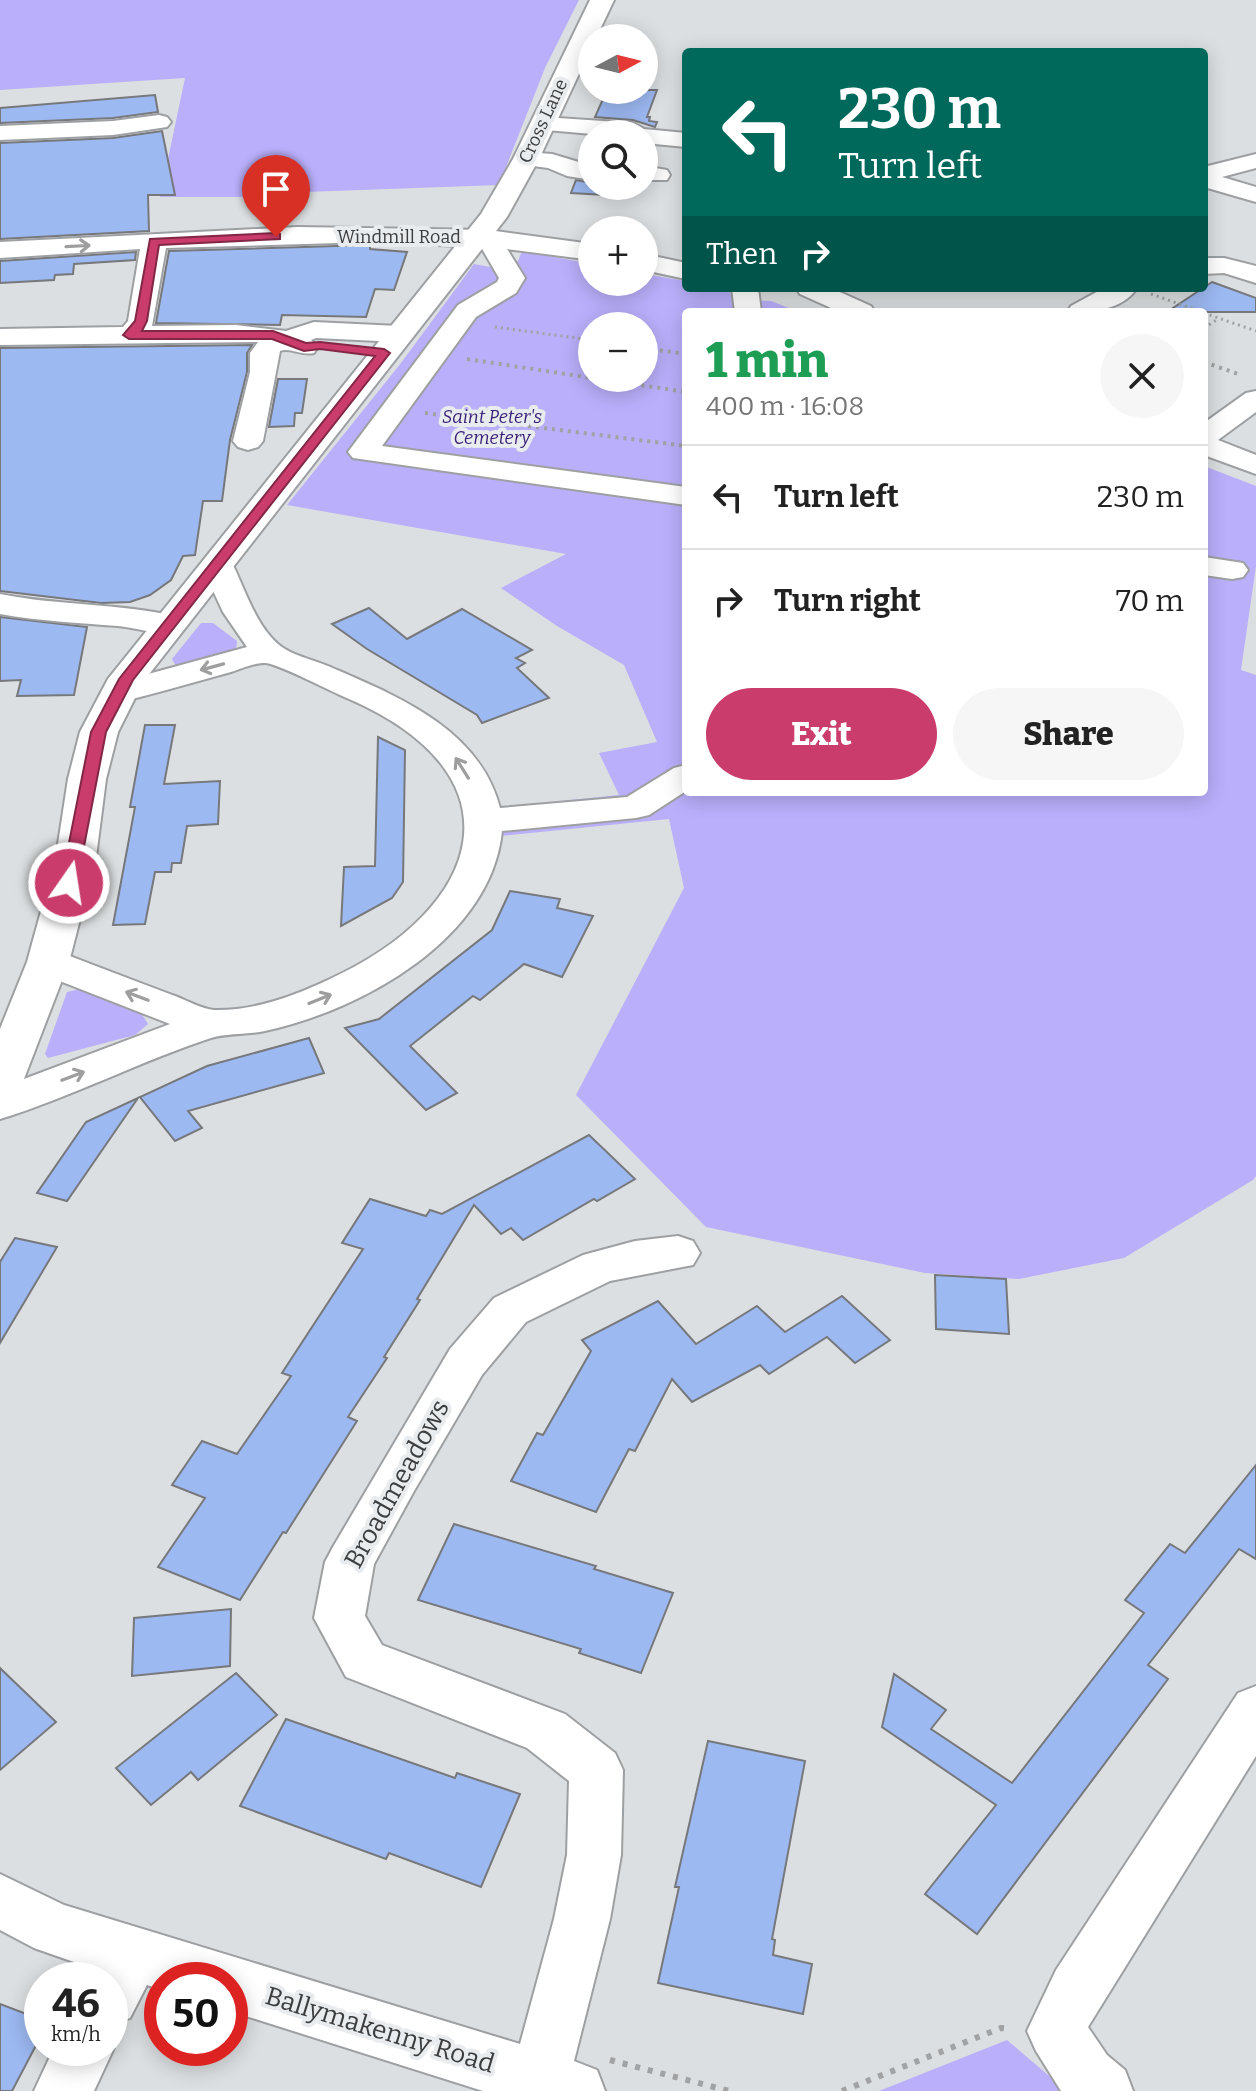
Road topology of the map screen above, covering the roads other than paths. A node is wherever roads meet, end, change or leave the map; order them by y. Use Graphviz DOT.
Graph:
graph roads {
  1 [pos="602,0"];
  2 [pos="159,122"];
  3 [pos="543,124"];
  4 [pos="578,126"];
  5 [pos="0,133"];
  6 [pos="658,137"];
  7 [pos="682,140"];
  8 [pos="526,159"];
  9 [pos="1256,161"];
  10 [pos="578,171"];
  11 [pos="1208,175"];
  12 [pos="1208,177"];
  13 [pos="1256,195"];
  14 [pos="574,224"];
  15 [pos="483,238"];
  16 [pos="154,242"];
  17 [pos="552,246"];
  18 [pos="0,250"];
  19 [pos="578,250"];
  20 [pos="1256,252"];
  21 [pos="658,265"];
  22 [pos="1214,266"];
  23 [pos="682,270"];
  24 [pos="1256,275"];
  25 [pos="818,292"];
  26 [pos="1119,292"];
  27 [pos="853,308"];
  28 [pos="1086,308"];
  29 [pos="129,335"];
  30 [pos="0,337"];
  31 [pos="293,343"];
  32 [pos="391,343"];
  33 [pos="1250,387"];
  34 [pos="1208,433"];
  35 [pos="248,441"];
  36 [pos="1208,447"];
  37 [pos="1256,465"];
  38 [pos="682,495"];
  39 [pos="217,565"];
  40 [pos="0,604"];
  41 [pos="168,624"];
  42 [pos="267,652"];
  43 [pos="120,692"];
  44 [pos="682,778"];
  45 [pos="485,821"];
  46 [pos="48,962"];
  47 [pos="209,1024"];
  48 [pos="0,1084"];
  49 [pos="0,1104"];
  50 [pos="678,1253"];
  51 [pos="1256,1710"];
  52 [pos="0,1901"];
  53 [pos="102,1962"];
  54 [pos="248,1988"];
  55 [pos="76,2066"];
  56 [pos="555,2071"];
  57 [pos="63,2091"];
  58 [pos="1104,2091"];
  1 -- 3 [label="main road, Cross Lane"];
  2 -- 5 [label="street"];
  3 -- 4 [label="street"];
  3 -- 8 [label="main road, Cross Lane"];
  6 -- 7 [label="street"];
  8 -- 10 [label="street"];
  8 -- 15 [label="main road, Cross Lane"];
  9 -- 11 [label="street"];
  12 -- 13 [label="street"];
  14 -- 17 [label="street"];
  15 -- 16 [label="street, Windmill Road"];
  15 -- 17 [label="street"];
  15 -- 32 [label="main road, Windmill Road"];
  15 -- 38 [label="street"];
  18 -- 16 [label="street, Windmill Road, one-way"];
  16 -- 29 [label="street"];
  17 -- 19 [label="street"];
  20 -- 22 [label="street"];
  21 -- 23 [label="street"];
  22 -- 24 [label="street"];
  25 -- 27 [label="street"];
  26 -- 28 [label="street"];
  29 -- 30 [label="street"];
  29 -- 31 [label="street"];
  31 -- 32 [label="street"];
  31 -- 35 [label="street"];
  32 -- 39 [label="main road, Windmill Road"];
  33 -- 34 [label="street"];
  36 -- 37 [label="street"];
  39 -- 41 [label="main road, Windmill Road"];
  39 -- 42 [label="street"];
  40 -- 41 [label="street"];
  41 -- 43 [label="main road, Windmill Road"];
  42 -- 43 [label="street, one-way"];
  45 -- 42 [label="street, one-way"];
  43 -- 46 [label="main road, Windmill Road"];
  44 -- 45 [label="street"];
  47 -- 45 [label="street, one-way"];
  47 -- 46 [label="street, one-way"];
  46 -- 48 [label="main road, Windmill Road"];
  49 -- 47 [label="street, one-way"];
  50 -- 56 [label="street, Broadmeadows"];
  51 -- 58 [label="street"];
  52 -- 53 [label="street"];
  54 -- 56 [label="street, Ballymakenny Road"];
  55 -- 57 [label="street"];
}
